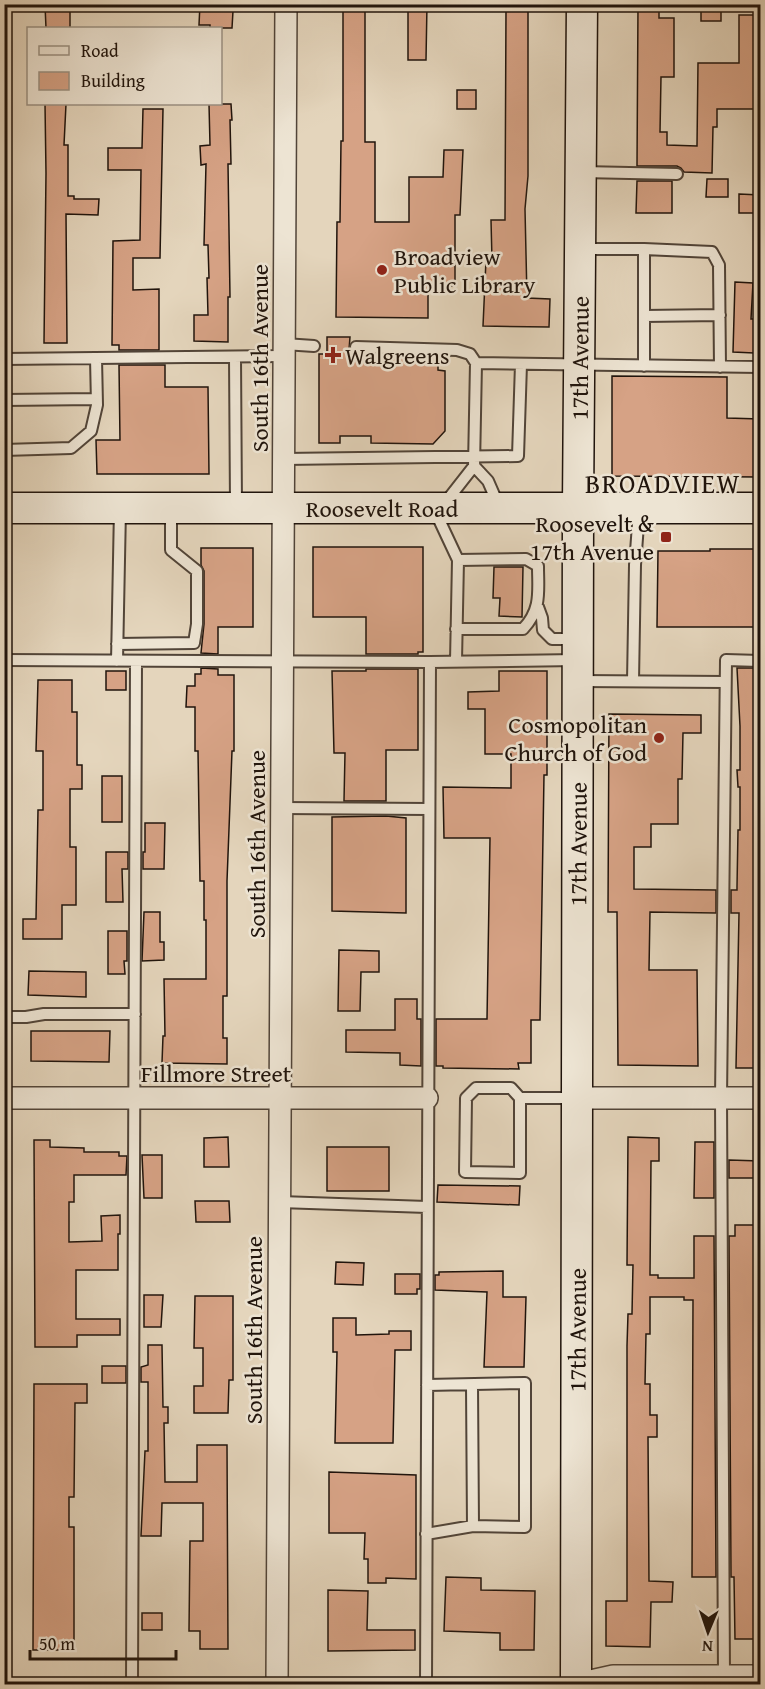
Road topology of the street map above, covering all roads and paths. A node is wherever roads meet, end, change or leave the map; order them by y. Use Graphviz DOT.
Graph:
graph roads {
  1 [pos="286,4"];
  2 [pos="582,4"];
  3 [pos="581,172"];
  4 [pos="677,174"];
  5 [pos="580,249"];
  6 [pos="644,249"];
  7 [pos="720,315"];
  8 [pos="644,316"];
  9 [pos="314,345"];
  10 [pos="356,347"];
  11 [pos="284,350"];
  12 [pos="235,357"];
  13 [pos="96,358"];
  14 [pos="4,359"];
  15 [pos="476,363"];
  16 [pos="521,364"];
  17 [pos="579,366"];
  18 [pos="644,366"];
  19 [pos="720,367"];
  20 [pos="760,367"];
  21 [pos="96,399"];
  22 [pos="4,400"];
  23 [pos="4,450"];
  24 [pos="284,459"];
  25 [pos="474,461"];
  26 [pos="236,507"];
  27 [pos="284,507"];
  28 [pos="437,507"];
  29 [pos="500,507"];
  30 [pos="578,507"];
  31 [pos="4,508"];
  32 [pos="120,508"];
  33 [pos="171,508"];
  34 [pos="639,508"];
  35 [pos="760,508"];
  36 [pos="458,560"];
  37 [pos="538,607"];
  38 [pos="456,629"];
  39 [pos="117,644"];
  40 [pos="4,660"];
  41 [pos="117,660"];
  42 [pos="578,660"];
  43 [pos="760,660"];
  44 [pos="136,661"];
  45 [pos="456,661"];
  46 [pos="283,662"];
  47 [pos="430,662"];
  48 [pos="633,681"];
  49 [pos="725,682"];
  50 [pos="282,808"];
  51 [pos="429,809"];
  52 [pos="135,1014"];
  53 [pos="4,1017"];
  54 [pos="4,1098"];
  55 [pos="135,1098"];
  56 [pos="280,1098"];
  57 [pos="428,1098"];
  58 [pos="520,1098"];
  59 [pos="577,1098"];
  60 [pos="721,1098"];
  61 [pos="760,1098"];
  62 [pos="279,1203"];
  63 [pos="427,1207"];
  64 [pos="472,1384"];
  65 [pos="427,1385"];
  66 [pos="473,1526"];
  67 [pos="426,1534"];
  68 [pos="724,1677"];
  69 [pos="760,1677"];
  70 [pos="132,1684"];
  71 [pos="277,1684"];
  72 [pos="426,1684"];
  73 [pos="577,1684"];
  1 -- 11 [label="street, South 16th Avenue"];
  2 -- 3 [label="street, 17th Avenue"];
  3 -- 4 [label="lane"];
  3 -- 5 [label="street, 17th Avenue"];
  5 -- 6 [label="lane"];
  5 -- 17 [label="street, 17th Avenue"];
  6 -- 7 [label="lane"];
  6 -- 8 [label="lane"];
  7 -- 8 [label="lane"];
  7 -- 19 [label="lane"];
  8 -- 18 [label="lane"];
  9 -- 11 [label="lane"];
  10 -- 15 [label="lane"];
  11 -- 12 [label="lane"];
  11 -- 24 [label="street, South 16th Avenue"];
  12 -- 13 [label="lane"];
  12 -- 26 [label="lane"];
  13 -- 14 [label="lane"];
  13 -- 21 [label="lane"];
  15 -- 16 [label="lane"];
  15 -- 25 [label="lane"];
  16 -- 17 [label="lane"];
  16 -- 25 [label="lane"];
  17 -- 18 [label="lane"];
  17 -- 30 [label="street, 17th Avenue"];
  18 -- 19 [label="lane"];
  19 -- 20 [label="lane"];
  21 -- 22 [label="lane"];
  21 -- 23 [label="lane"];
  24 -- 25 [label="lane"];
  24 -- 27 [label="street, South 16th Avenue"];
  25 -- 28 [label="lane"];
  25 -- 29 [label="lane"];
  26 -- 27 [label="street, Roosevelt Road"];
  26 -- 33 [label="street, Roosevelt Road"];
  27 -- 28 [label="street, Roosevelt Road"];
  27 -- 46 [label="street, South 16th Avenue"];
  28 -- 29 [label="street, Roosevelt Road"];
  28 -- 36 [label="lane"];
  29 -- 30 [label="street, Roosevelt Road"];
  30 -- 34 [label="street, Roosevelt Road"];
  30 -- 42 [label="street, 17th Avenue"];
  31 -- 32 [label="street, Roosevelt Road"];
  32 -- 33 [label="street, Roosevelt Road"];
  32 -- 39 [label="lane"];
  33 -- 39 [label="lane"];
  34 -- 35 [label="street, Roosevelt Road"];
  34 -- 48 [label="lane"];
  36 -- 37 [label="lane"];
  36 -- 38 [label="lane"];
  37 -- 38 [label="lane"];
  37 -- 42 [label="lane"];
  38 -- 45 [label="lane"];
  39 -- 41 [label="lane"];
  40 -- 41 [label="lane"];
  41 -- 44 [label="lane"];
  42 -- 45 [label="lane"];
  42 -- 48 [label="lane"];
  42 -- 59 [label="street, 17th Avenue"];
  43 -- 49 [label="lane"];
  44 -- 46 [label="lane"];
  44 -- 52 [label="lane"];
  45 -- 47 [label="lane"];
  46 -- 47 [label="lane"];
  46 -- 50 [label="street, South 16th Avenue"];
  47 -- 51 [label="lane"];
  48 -- 49 [label="lane"];
  49 -- 60 [label="lane"];
  50 -- 51 [label="lane"];
  50 -- 56 [label="street, South 16th Avenue"];
  51 -- 57 [label="lane"];
  52 -- 53 [label="lane"];
  52 -- 55 [label="lane"];
  54 -- 55 [label="street, Fillmore Street"];
  55 -- 56 [label="street, Fillmore Street"];
  55 -- 70 [label="lane"];
  56 -- 57 [label="street, Fillmore Street"];
  56 -- 62 [label="street, South 16th Avenue"];
  57 -- 63 [label="lane"];
  58 -- 58 [label="lane"];
  58 -- 59 [label="lane"];
  59 -- 60 [label="street"];
  59 -- 73 [label="street, 17th Avenue"];
  60 -- 61 [label="street"];
  60 -- 68 [label="lane"];
  62 -- 63 [label="lane"];
  62 -- 71 [label="street, South 16th Avenue"];
  63 -- 65 [label="lane"];
  64 -- 65 [label="lane"];
  64 -- 66 [label="lane"];
  64 -- 66 [label="lane"];
  65 -- 67 [label="lane"];
  66 -- 67 [label="lane"];
  67 -- 72 [label="lane"];
  68 -- 69 [label="street"];
  68 -- 73 [label="street"];
}
